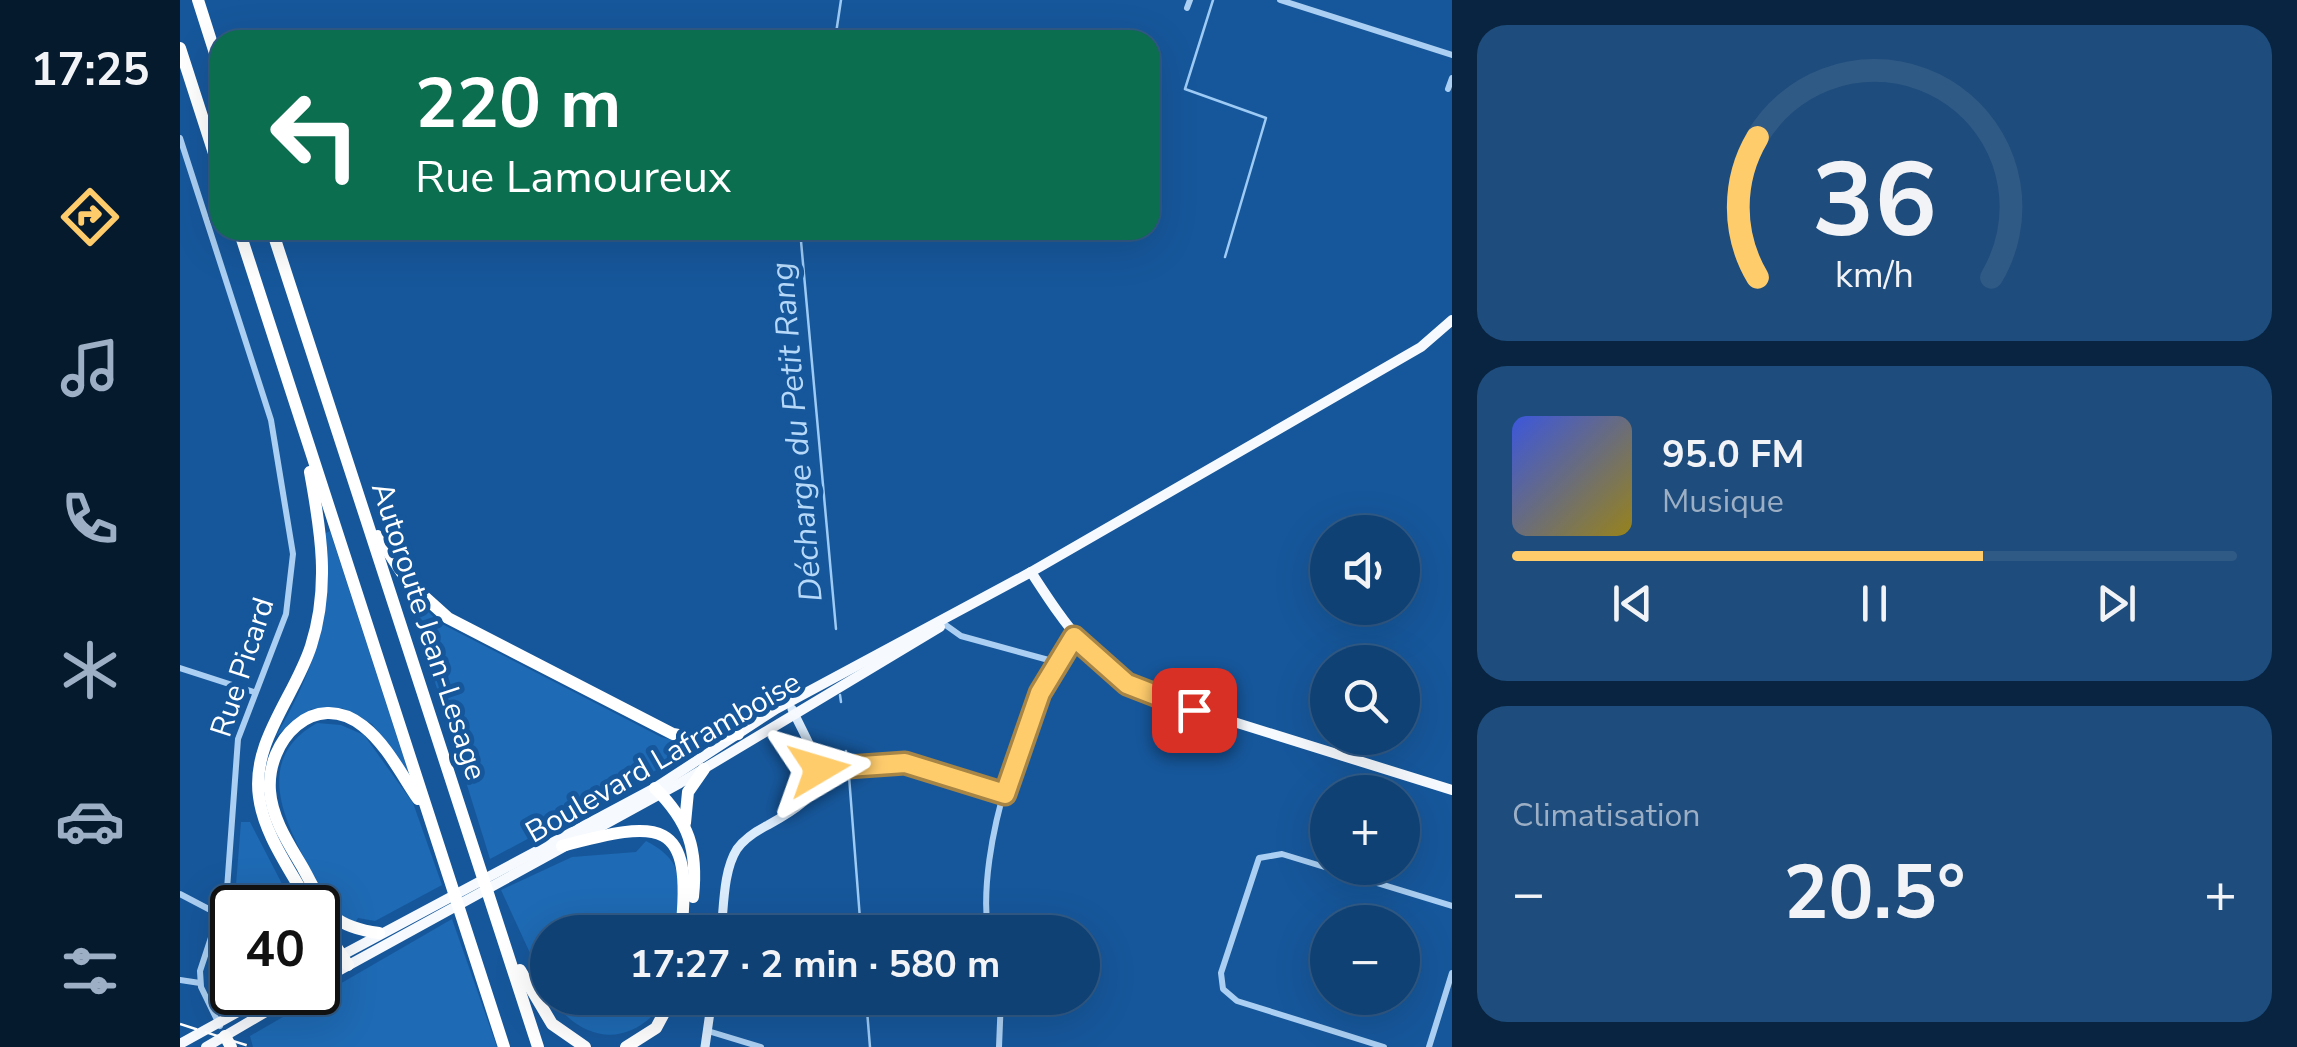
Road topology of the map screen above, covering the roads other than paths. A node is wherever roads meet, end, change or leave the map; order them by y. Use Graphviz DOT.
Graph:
graph roads {
  1 [pos="198,0"];
  2 [pos="1280,0"];
  3 [pos="210,38"];
  4 [pos="180,48"];
  5 [pos="1452,55"];
  6 [pos="1452,78"];
  7 [pos="1448,90"];
  8 [pos="180,138"];
  9 [pos="210,141"];
  10 [pos="210,232"];
  11 [pos="213,240"];
  12 [pos="242,240"];
  13 [pos="275,240"];
  14 [pos="1452,320"];
  15 [pos="300,420"];
  16 [pos="362,507"];
  17 [pos="1030,572"];
  18 [pos="941,622"];
  19 [pos="1074,637"];
  20 [pos="1056,662"];
  21 [pos="180,668"];
  22 [pos="254,692"];
  23 [pos="788,702"];
  24 [pos="794,714"];
  25 [pos="738,734"];
  26 [pos="819,768"];
  27 [pos="704,769"];
  28 [pos="1452,790"];
  29 [pos="658,791"];
  30 [pos="1005,794"];
  31 [pos="429,816"];
  32 [pos="685,823"];
  33 [pos="562,846"];
  34 [pos="498,874"];
  35 [pos="227,885"];
  36 [pos="299,885"];
  37 [pos="180,894"];
  38 [pos="440,906"];
  39 [pos="1452,906"];
  40 [pos="210,910"];
  41 [pos="681,915"];
  42 [pos="690,915"];
  43 [pos="723,915"];
  44 [pos="986,915"];
  45 [pos="500,932"];
  46 [pos="379,933"];
  47 [pos="210,942"];
  48 [pos="340,953"];
  49 [pos="345,960"];
  50 [pos="340,961"];
  51 [pos="340,964"];
  52 [pos="1452,973"];
  53 [pos="180,980"];
  54 [pos="200,983"];
  55 [pos="248,1015"];
  56 [pos="260,1015"];
  57 [pos="664,1015"];
  58 [pos="673,1015"];
  59 [pos="710,1015"];
  60 [pos="1001,1015"];
  61 [pos="708,1032"];
  62 [pos="225,1035"];
  63 [pos="180,1044"];
  64 [pos="206,1047"];
  65 [pos="504,1047"];
  66 [pos="538,1047"];
  67 [pos="585,1047"];
  68 [pos="626,1047"];
  69 [pos="646,1047"];
  70 [pos="705,1047"];
  71 [pos="761,1047"];
  72 [pos="1000,1047"];
  73 [pos="1384,1047"];
  74 [pos="1429,1047"];
  1 -- 3 [label="highway"];
  2 -- 5 [label="street"];
  4 -- 9 [label="highway"];
  6 -- 7 [label="street"];
  8 -- 10 [label="street, Rue Picard"];
  11 -- 22 [label="street, Rue Picard"];
  12 -- 15 [label="highway, Autoroute Jean-Lesage"];
  13 -- 16 [label="highway, Autoroute Jean-Lesage"];
  14 -- 17 [label="main road, Boulevard Laframboise"];
  15 -- 31 [label="highway, Autoroute Jean-Lesage"];
  15 -- 36 [label="highway"];
  16 -- 25 [label="highway"];
  16 -- 45 [label="highway, Autoroute Jean-Lesage"];
  17 -- 18 [label="main road, Boulevard Laframboise"];
  17 -- 19 [label="main road"];
  18 -- 20 [label="street"];
  18 -- 23 [label="main road, Boulevard Laframboise"];
  18 -- 24 [label="main road, Boulevard Laframboise"];
  19 -- 20 [label="street"];
  19 -- 28 [label="main road"];
  20 -- 30 [label="street"];
  21 -- 22 [label="street"];
  22 -- 35 [label="street, Rue Picard"];
  23 -- 24 [label="street"];
  23 -- 25 [label="main road, Boulevard Laframboise"];
  24 -- 26 [label="street"];
  24 -- 27 [label="main road, Boulevard Laframboise"];
  25 -- 29 [label="main road, Boulevard Laframboise"];
  26 -- 30 [label="street"];
  26 -- 43 [label="street"];
  27 -- 29 [label="main road, Boulevard Laframboise"];
  27 -- 32 [label="highway"];
  29 -- 32 [label="highway"];
  29 -- 33 [label="main road, Boulevard Laframboise"];
  29 -- 34 [label="main road, Boulevard Laframboise"];
  30 -- 44 [label="street"];
  31 -- 46 [label="highway"];
  31 -- 65 [label="highway, Autoroute Jean-Lesage"];
  32 -- 42 [label="highway"];
  33 -- 34 [label="main road, Boulevard Laframboise"];
  33 -- 41 [label="highway"];
  34 -- 38 [label="main road, Boulevard Laframboise"];
  37 -- 40 [label="street"];
  38 -- 46 [label="main road, Boulevard Laframboise"];
  38 -- 49 [label="main road, Boulevard Laframboise"];
  39 -- 73 [label="street"];
  45 -- 66 [label="highway, Autoroute Jean-Lesage"];
  45 -- 67 [label="highway"];
  46 -- 49 [label="main road, Boulevard Laframboise"];
  47 -- 54 [label="street, Rue Picard"];
  48 -- 49 [label="highway"];
  49 -- 50 [label="main road, Boulevard Laframboise"];
  49 -- 51 [label="main road, Boulevard Laframboise"];
  52 -- 74 [label="street"];
  53 -- 54 [label="street"];
  54 -- 62 [label="street"];
  55 -- 62 [label="main road"];
  56 -- 62 [label="main road"];
  57 -- 68 [label="highway"];
  58 -- 69 [label="highway"];
  59 -- 61 [label="street"];
  60 -- 72 [label="street"];
  61 -- 70 [label="street"];
  61 -- 71 [label="street"];
  62 -- 63 [label="main road"];
  62 -- 64 [label="main road"];
}
